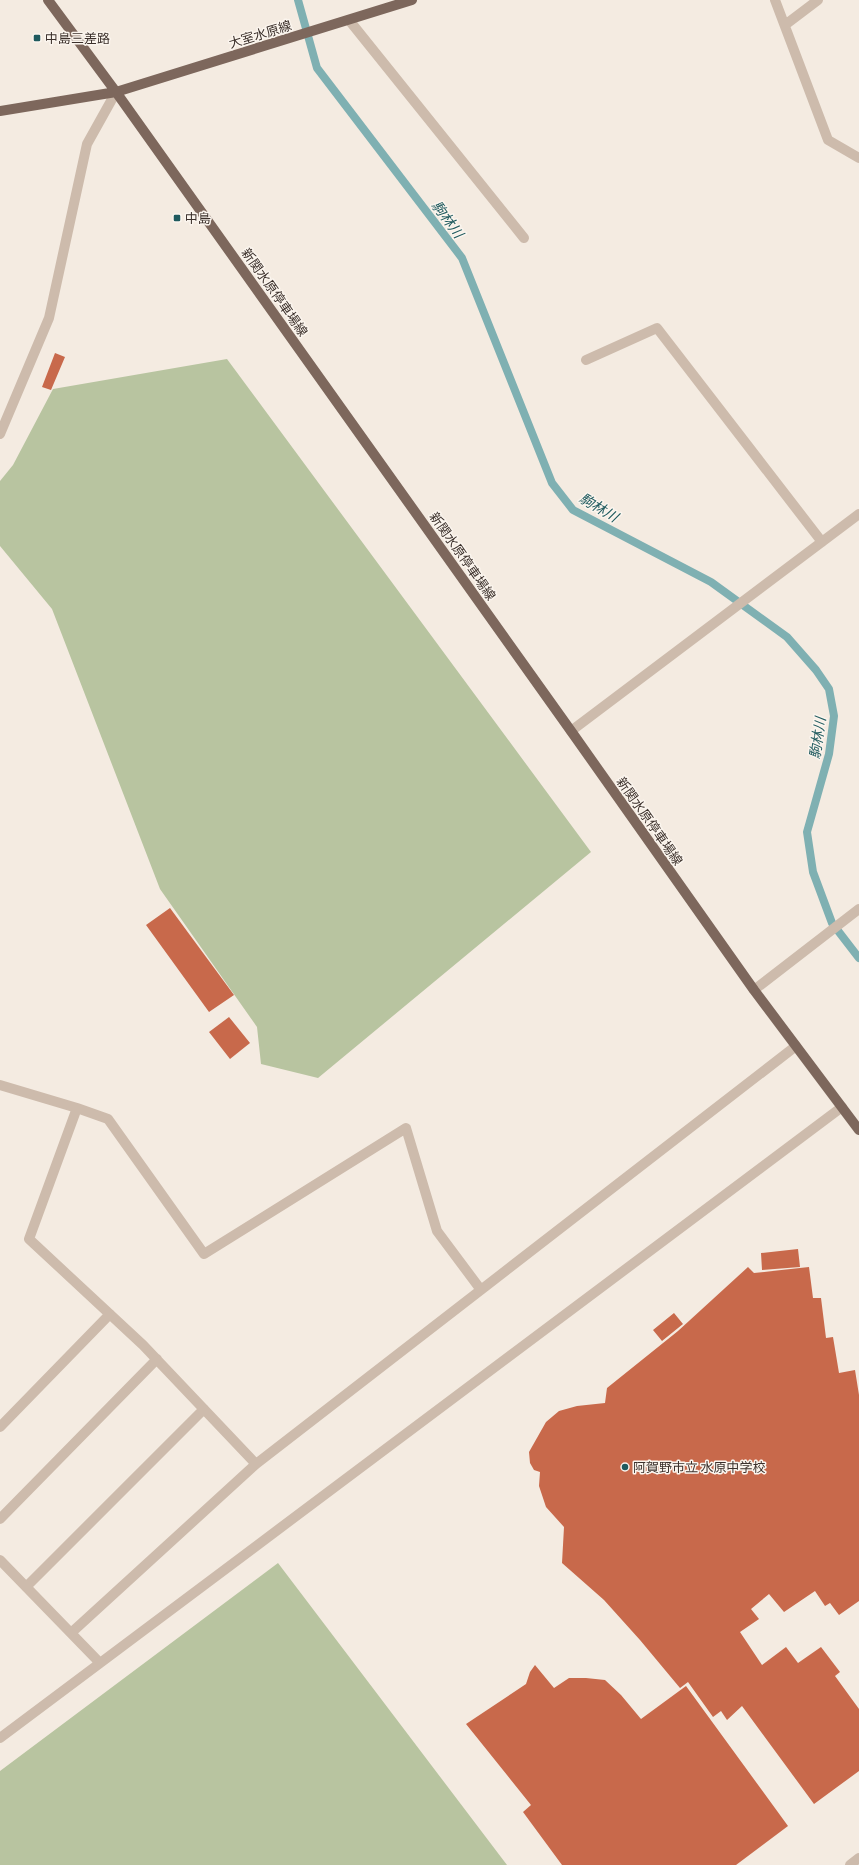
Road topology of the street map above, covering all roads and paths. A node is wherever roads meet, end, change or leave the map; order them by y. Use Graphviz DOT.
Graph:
graph roads {
  1 [pos="48,0"];
  2 [pos="412,0"];
  3 [pos="775,0"];
  4 [pos="818,0"];
  5 [pos="349,20"];
  6 [pos="784,25"];
  7 [pos="116,92"];
  8 [pos="0,111"];
  9 [pos="859,158"];
  10 [pos="524,238"];
  11 [pos="586,360"];
  12 [pos="0,434"];
  13 [pos="859,514"];
  14 [pos="822,542"];
  15 [pos="571,731"];
  16 [pos="859,909"];
  17 [pos="754,990"];
  18 [pos="796,1046"];
  19 [pos="0,1085"];
  20 [pos="842,1107"];
  21 [pos="77,1108"];
  22 [pos="859,1130"];
  23 [pos="481,1290"];
  24 [pos="110,1314"];
  25 [pos="157,1359"];
  26 [pos="204,1409"];
  27 [pos="0,1427"];
  28 [pos="256,1464"];
  29 [pos="0,1519"];
  30 [pos="0,1560"];
  31 [pos="26,1587"];
  32 [pos="71,1633"];
  33 [pos="100,1663"];
  34 [pos="0,1738"];
  1 -- 7 [label="main road, 新関水原停車場線"];
  2 -- 5 [label="main road, 大室水原線"];
  3 -- 6 [label="street"];
  4 -- 6 [label="street"];
  5 -- 7 [label="main road, 大室水原線"];
  5 -- 10 [label="street"];
  6 -- 9 [label="street"];
  7 -- 8 [label="main road"];
  7 -- 12 [label="street"];
  7 -- 15 [label="main road, 新関水原停車場線"];
  11 -- 14 [label="street"];
  13 -- 14 [label="street"];
  14 -- 15 [label="street"];
  15 -- 17 [label="main road, 新関水原停車場線"];
  16 -- 17 [label="street"];
  17 -- 18 [label="main road, 新関水原停車場線"];
  18 -- 20 [label="main road, 新関水原停車場線"];
  18 -- 23 [label="street"];
  19 -- 21 [label="street"];
  20 -- 22 [label="main road, 新関水原停車場線"];
  20 -- 33 [label="street"];
  21 -- 23 [label="street"];
  21 -- 24 [label="street"];
  23 -- 28 [label="street"];
  24 -- 25 [label="street"];
  24 -- 27 [label="street"];
  25 -- 26 [label="street"];
  25 -- 29 [label="street"];
  26 -- 28 [label="street"];
  26 -- 31 [label="street"];
  28 -- 32 [label="street"];
  30 -- 31 [label="street"];
  31 -- 32 [label="street"];
  32 -- 33 [label="street"];
  33 -- 34 [label="street"];
}
